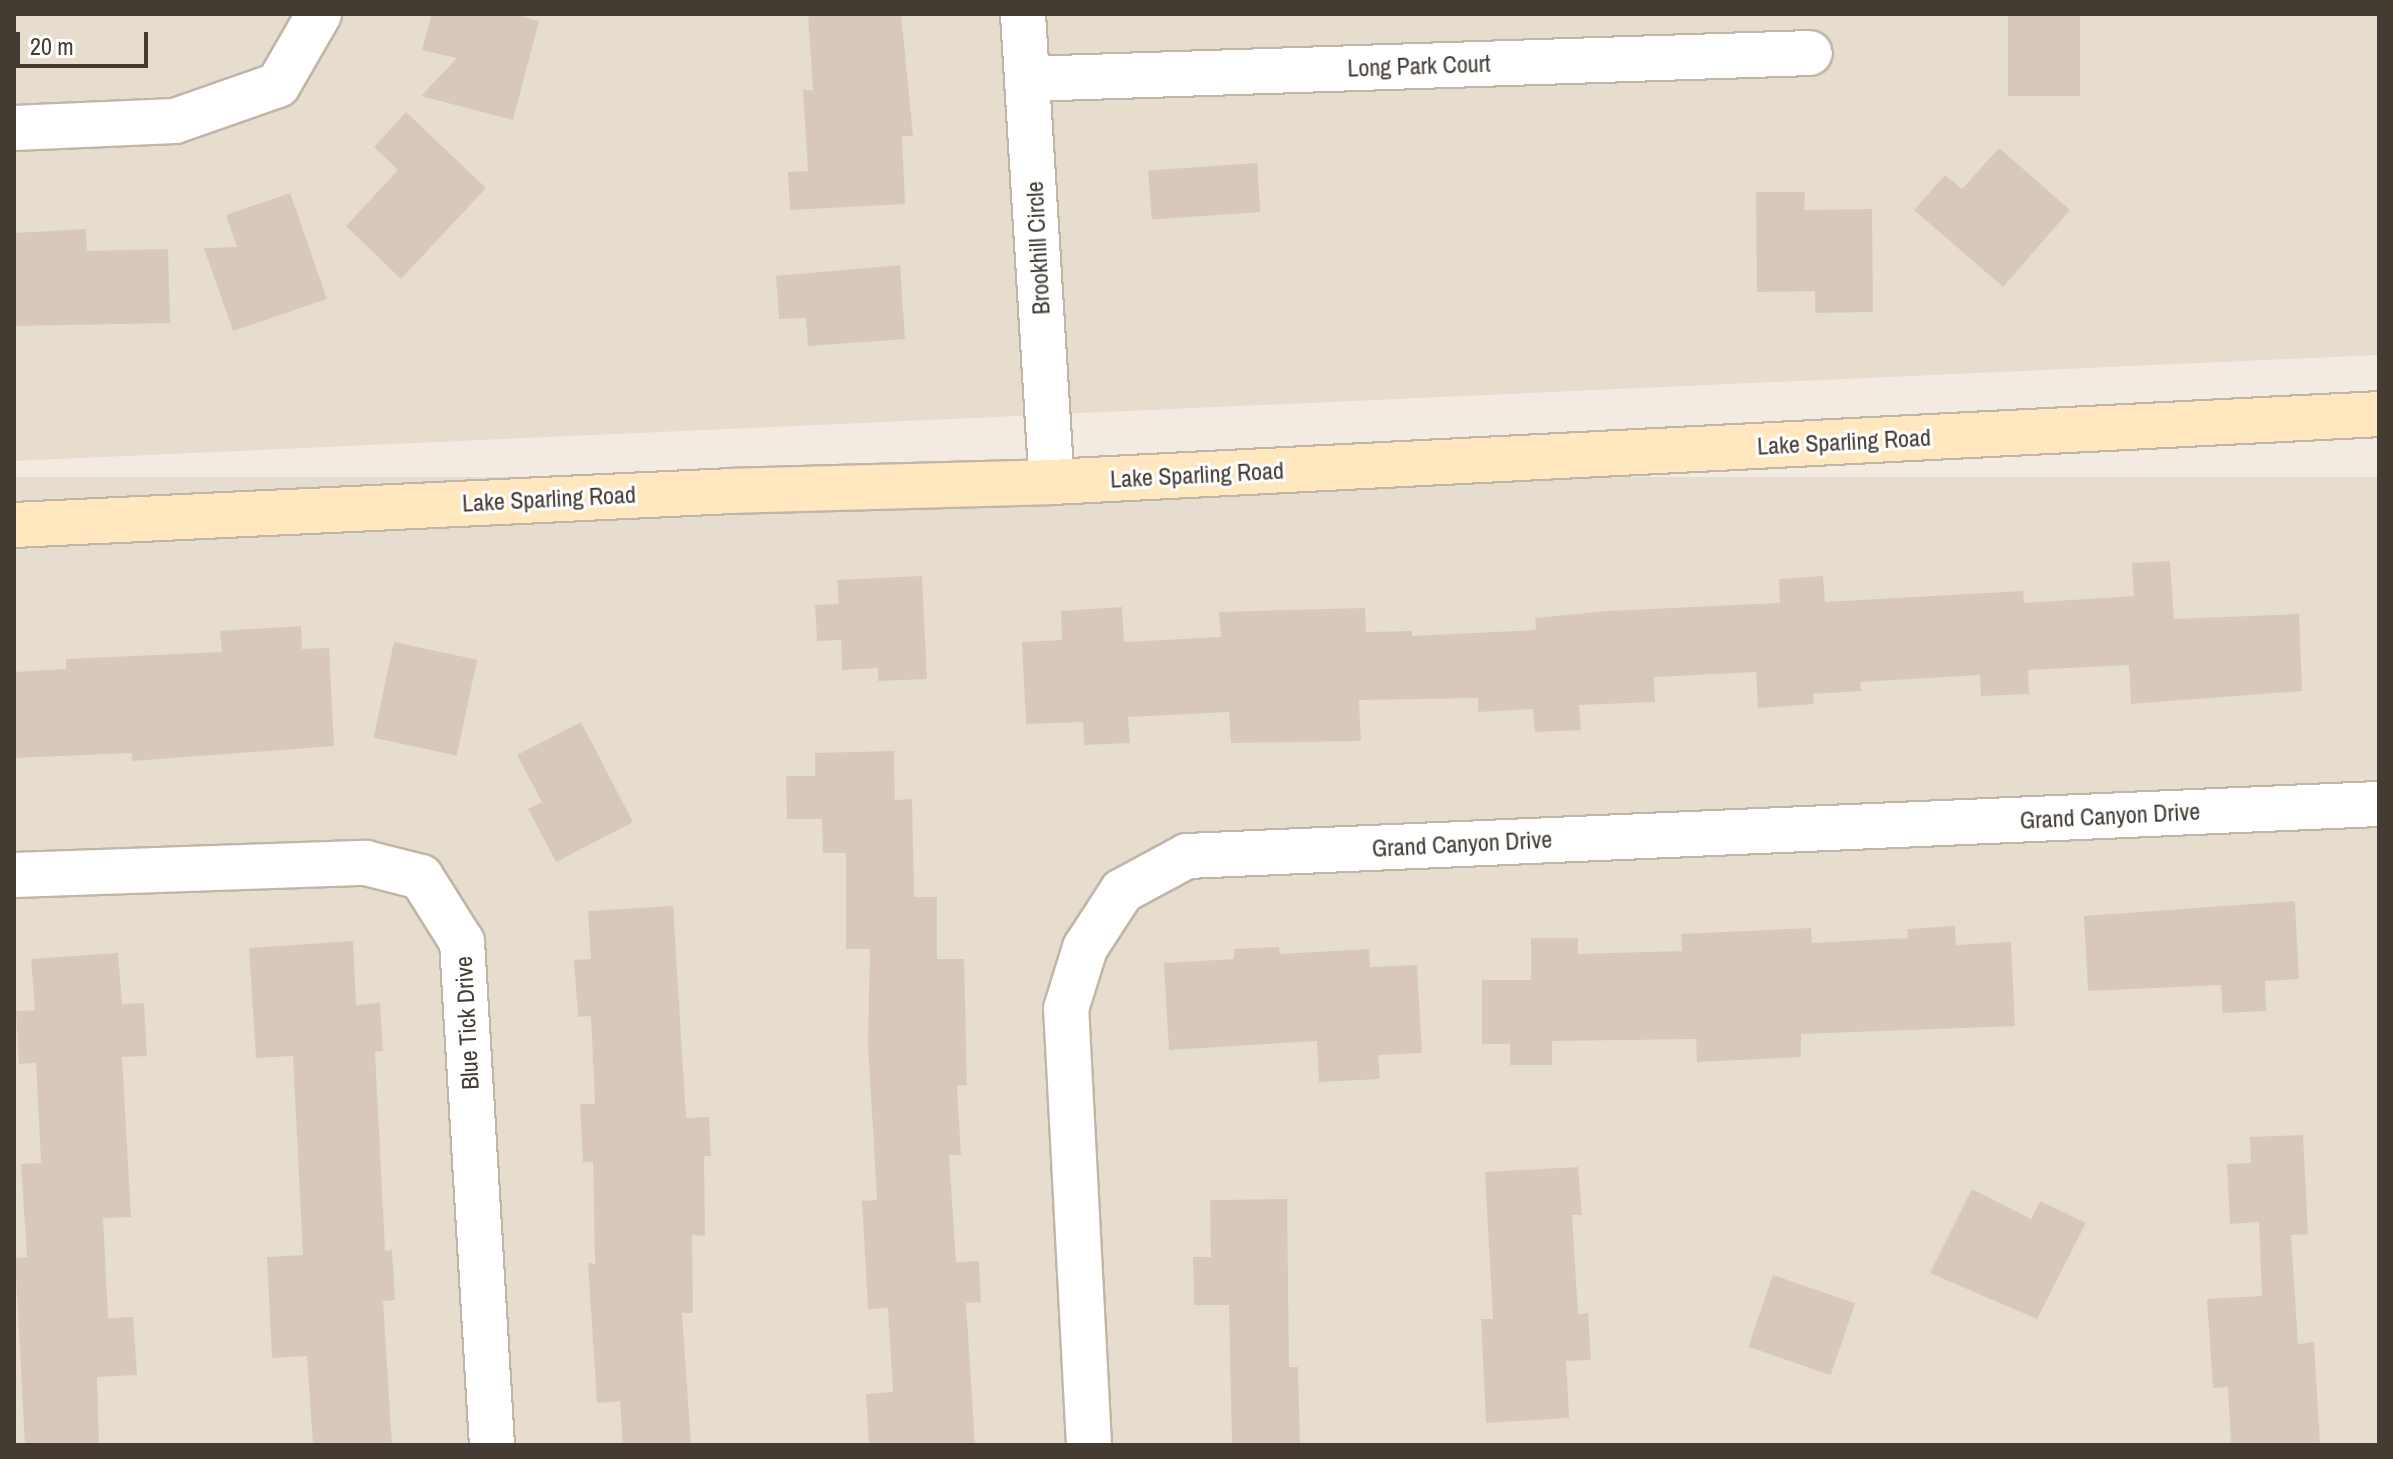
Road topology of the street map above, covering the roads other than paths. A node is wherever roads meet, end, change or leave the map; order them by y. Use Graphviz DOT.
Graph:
graph roads {
  1 [pos="319,14"];
  2 [pos="1023,14"];
  3 [pos="1810,53"];
  4 [pos="1027,79"];
  5 [pos="14,128"];
  6 [pos="2379,414"];
  7 [pos="1052,482"];
  8 [pos="14,525"];
  9 [pos="2379,804"];
  10 [pos="14,875"];
  11 [pos="492,1445"];
  12 [pos="1089,1445"];
  1 -- 5 [label="street"];
  2 -- 4 [label="street, Brookhill Circle"];
  3 -- 4 [label="street, Long Park Court"];
  4 -- 7 [label="street, Brookhill Circle"];
  6 -- 7 [label="street, Lake Sparling Road"];
  7 -- 8 [label="street, Lake Sparling Road"];
  9 -- 12 [label="street, Grand Canyon Drive"];
  10 -- 11 [label="street, Blue Tick Drive"];
}
